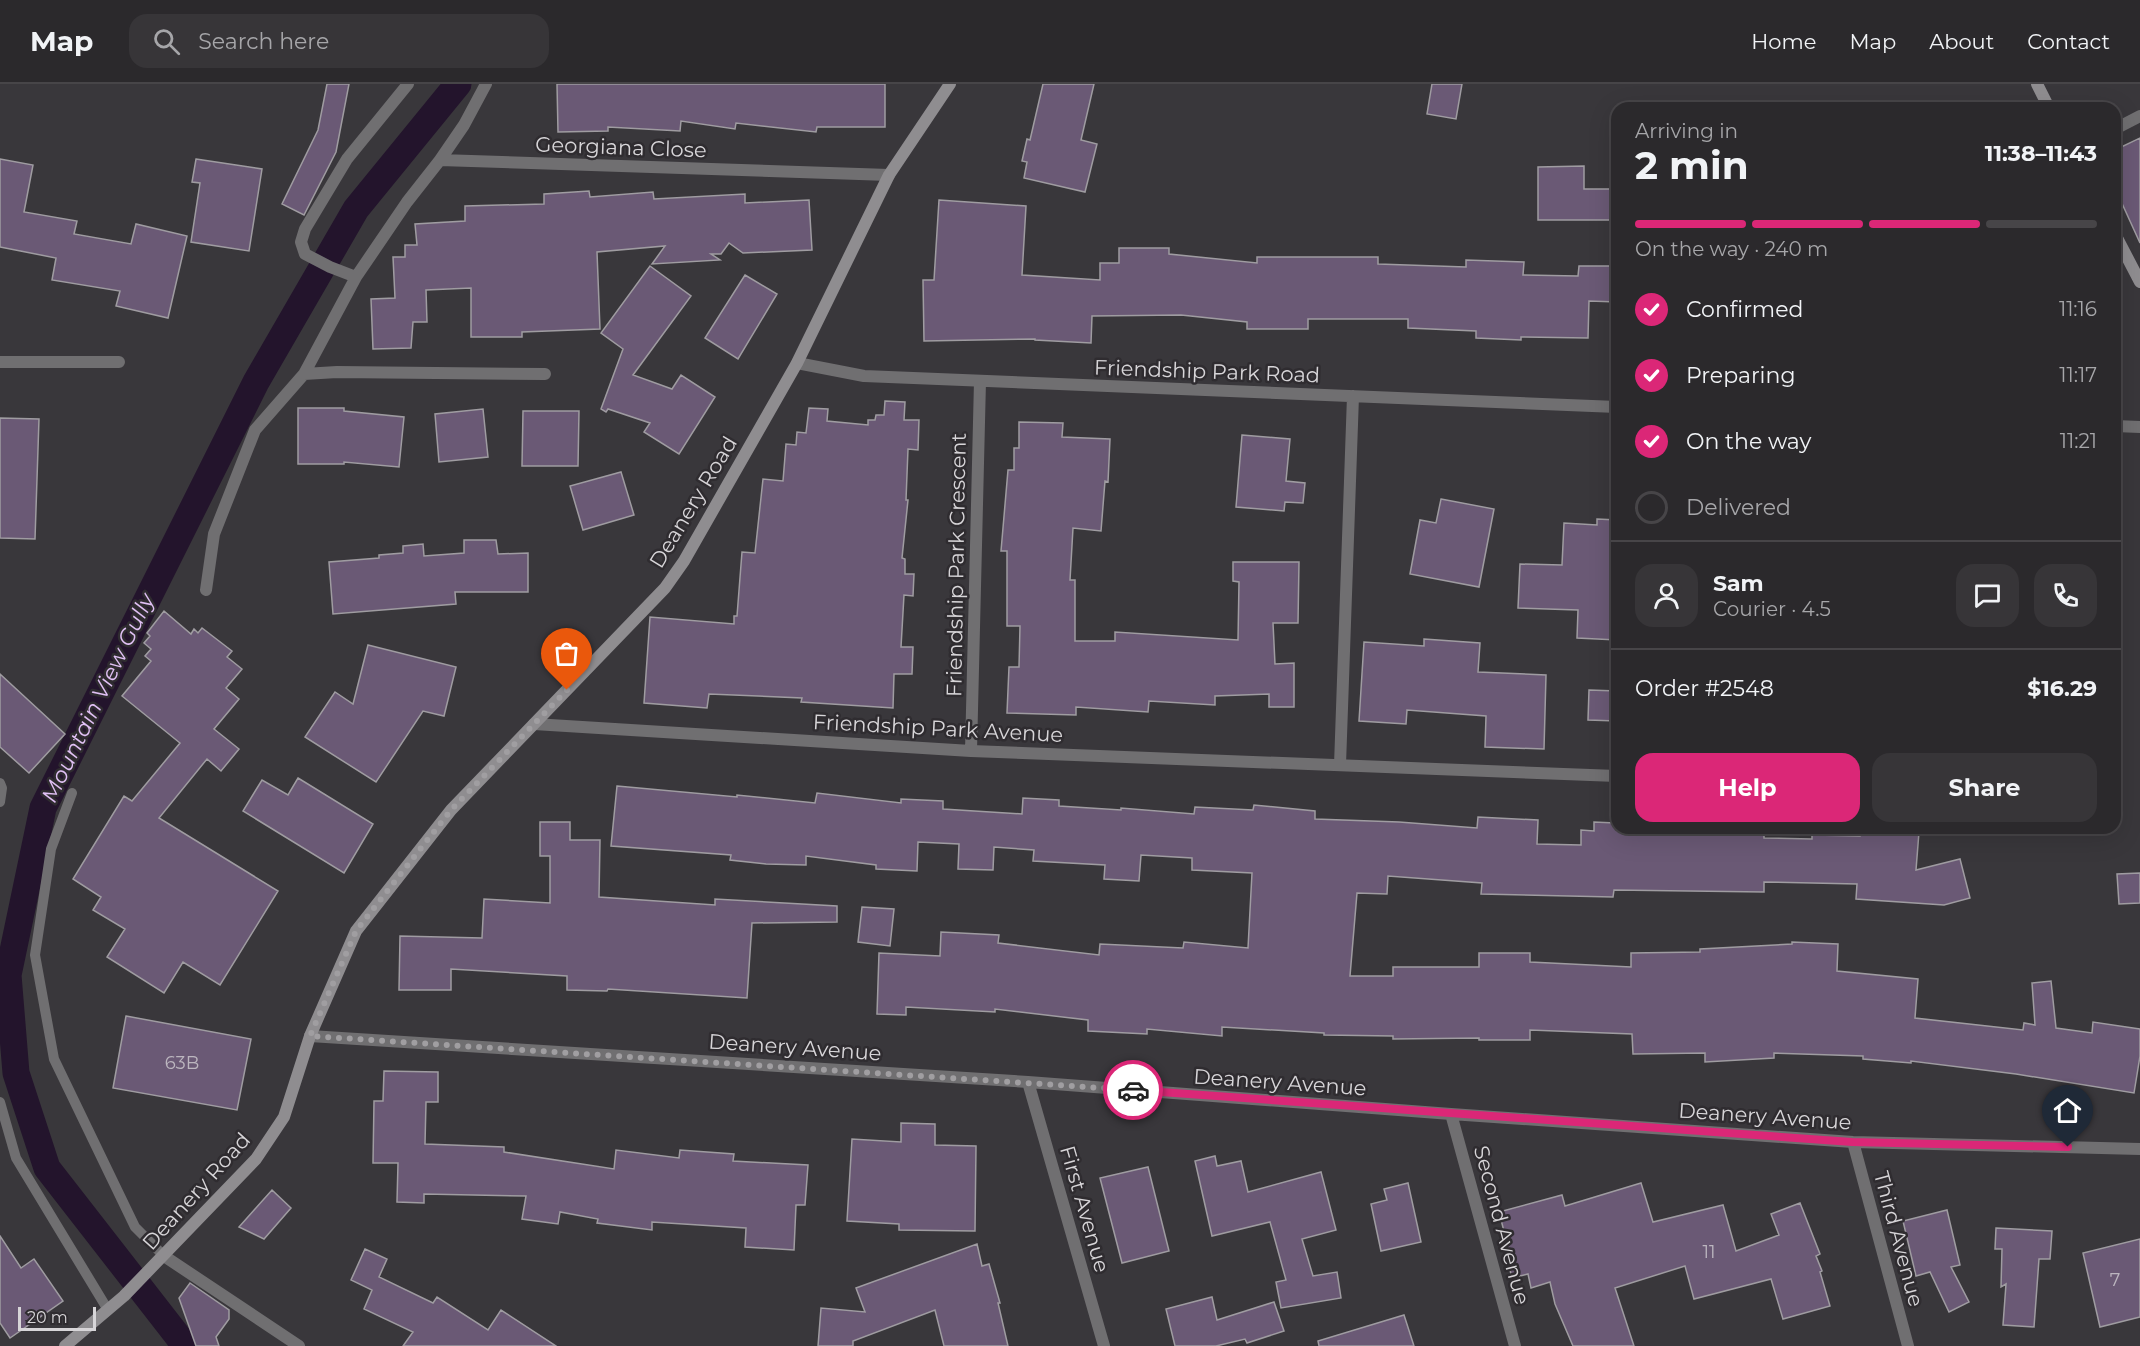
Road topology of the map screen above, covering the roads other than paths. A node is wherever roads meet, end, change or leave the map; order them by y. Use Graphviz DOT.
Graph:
graph roads {
  1 [pos="408,84"];
  2 [pos="486,84"];
  3 [pos="950,84"];
  4 [pos="2037,84"];
  5 [pos="2046,102"];
  6 [pos="2140,116"];
  7 [pos="2121,126"];
  8 [pos="440,160"];
  9 [pos="889,175"];
  10 [pos="2121,246"];
  11 [pos="356,277"];
  12 [pos="2140,282"];
  13 [pos="0,362"];
  14 [pos="119,362"];
  15 [pos="797,363"];
  16 [pos="304,374"];
  17 [pos="545,374"];
  18 [pos="980,381"];
  19 [pos="1353,396"];
  20 [pos="1611,407"];
  21 [pos="2121,426"];
  22 [pos="2140,427"];
  23 [pos="206,590"];
  24 [pos="534,724"];
  25 [pos="971,751"];
  26 [pos="1340,765"];
  27 [pos="1611,776"];
  28 [pos="0,783"];
  29 [pos="72,793"];
  30 [pos="0,802"];
  31 [pos="310,1036"];
  32 [pos="1028,1082"];
  33 [pos="0,1102"];
  34 [pos="1451,1114"];
  35 [pos="1852,1142"];
  36 [pos="2140,1149"];
  37 [pos="164,1256"];
  38 [pos="108,1310"];
  39 [pos="65,1346"];
  40 [pos="299,1346"];
  41 [pos="1104,1346"];
  42 [pos="1515,1346"];
  43 [pos="1908,1346"];
  1 -- 11 [label="street"];
  2 -- 8 [label="street"];
  3 -- 9 [label="street, Deanery Road"];
  4 -- 5 [label="street"];
  6 -- 7 [label="street"];
  8 -- 9 [label="street, Georgiana Close"];
  8 -- 11 [label="street"];
  9 -- 15 [label="street, Deanery Road"];
  10 -- 12 [label="street"];
  11 -- 16 [label="street"];
  13 -- 14 [label="street"];
  15 -- 18 [label="street, Friendship Park Road"];
  15 -- 24 [label="street, Deanery Road"];
  16 -- 17 [label="street"];
  16 -- 23 [label="street"];
  18 -- 19 [label="street, Friendship Park Road"];
  18 -- 25 [label="street, Friendship Park Crescent"];
  19 -- 20 [label="street, Friendship Park Road"];
  19 -- 26 [label="street"];
  21 -- 22 [label="street"];
  24 -- 25 [label="street, Friendship Park Avenue"];
  24 -- 31 [label="street, Deanery Road"];
  25 -- 26 [label="street, Friendship Park Avenue"];
  26 -- 27 [label="street, Friendship Park Avenue"];
  28 -- 30 [label="lane"];
  29 -- 37 [label="lane"];
  31 -- 32 [label="street, Deanery Avenue"];
  31 -- 37 [label="street, Deanery Road"];
  32 -- 34 [label="street, Deanery Avenue"];
  32 -- 41 [label="street, First Avenue"];
  33 -- 38 [label="lane"];
  34 -- 35 [label="street, Deanery Avenue"];
  34 -- 42 [label="street, Second Avenue"];
  35 -- 36 [label="street, Deanery Avenue"];
  35 -- 43 [label="street, Third Avenue"];
  37 -- 38 [label="street, Deanery Road"];
  37 -- 40 [label="street"];
  38 -- 39 [label="street, Deanery Road"];
}
